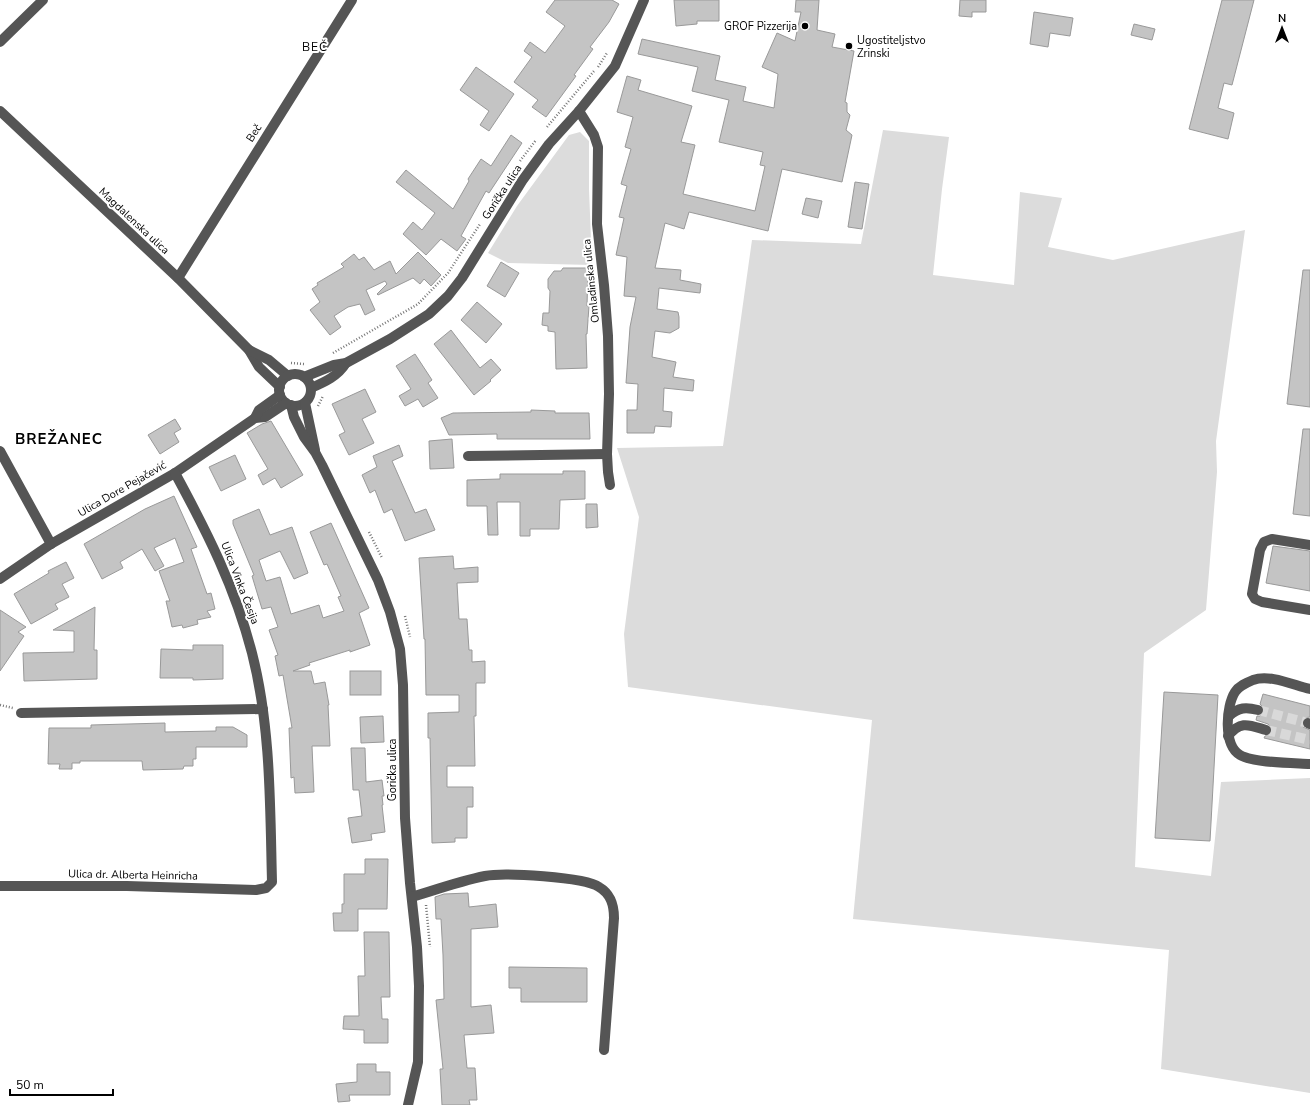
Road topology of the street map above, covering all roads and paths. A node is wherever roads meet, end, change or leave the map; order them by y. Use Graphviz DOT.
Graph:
graph roads {
  1 [pos="44,0"];
  2 [pos="352,0"];
  3 [pos="644,0"];
  4 [pos="0,42"];
  5 [pos="608,50"];
  6 [pos="0,111"];
  7 [pos="579,111"];
  8 [pos="543,132"];
  9 [pos="538,138"];
  10 [pos="519,162"];
  11 [pos="482,221"];
  12 [pos="178,278"];
  13 [pos="250,350"];
  14 [pos="332,354"];
  15 [pos="289,363"];
  16 [pos="346,363"];
  17 [pos="308,364"];
  18 [pos="288,376"];
  19 [pos="304,377"];
  20 [pos="328,380"];
  21 [pos="311,388"];
  22 [pos="284,398"];
  23 [pos="304,403"];
  24 [pos="317,408"];
  25 [pos="0,451"];
  26 [pos="315,452"];
  27 [pos="607,454"];
  28 [pos="468,456"];
  29 [pos="175,473"];
  30 [pos="610,485"];
  31 [pos="367,527"];
  32 [pos="51,544"];
  33 [pos="1310,544"];
  34 [pos="383,561"];
  35 [pos="0,579"];
  36 [pos="1310,610"];
  37 [pos="404,613"];
  38 [pos="412,643"];
  39 [pos="1310,689"];
  40 [pos="263,709"];
  41 [pos="1258,710"];
  42 [pos="22,713"];
  43 [pos="1229,716"];
  44 [pos="1266,730"];
  45 [pos="1228,736"];
  46 [pos="1310,764"];
  47 [pos="0,886"];
  48 [pos="266,888"];
  49 [pos="425,893"];
  50 [pos="412,897"];
  51 [pos="430,952"];
  52 [pos="604,1050"];
  53 [pos="408,1105"];
  1 -- 4 [label="street"];
  2 -- 12 [label="street, Beč"];
  3 -- 7 [label="street, Gorička ulica"];
  5 -- 8 [label="path"];
  6 -- 12 [label="street, Magdalenska ulica"];
  7 -- 16 [label="street, Gorička ulica"];
  7 -- 27 [label="street, Omladinska ulica"];
  9 -- 10 [label="path"];
  11 -- 14 [label="path"];
  12 -- 13 [label="street, Magdalenska ulica"];
  13 -- 18 [label="street"];
  13 -- 22 [label="street"];
  15 -- 17 [label="path"];
  16 -- 19 [label="street, Gorička ulica"];
  16 -- 20 [label="street, Gorička ulica"];
  18 -- 19 [label="street"];
  18 -- 22 [label="street"];
  19 -- 21 [label="street"];
  20 -- 21 [label="street, Gorička ulica"];
  20 -- 24 [label="path"];
  21 -- 23 [label="street"];
  22 -- 23 [label="street"];
  22 -- 26 [label="street, Gorička ulica"];
  22 -- 29 [label="street, Ulica Dore Pejačević"];
  23 -- 26 [label="street, Gorička ulica"];
  25 -- 32 [label="street"];
  26 -- 50 [label="street, Gorička ulica"];
  27 -- 28 [label="street"];
  27 -- 30 [label="street, Omladinska ulica"];
  29 -- 32 [label="street, Ulica Dore Pejačević"];
  29 -- 40 [label="street, Ulica Vinka Česija"];
  31 -- 34 [label="path"];
  32 -- 35 [label="street, Ulica Dore Pejačević"];
  33 -- 36 [label="street"];
  37 -- 38 [label="path"];
  39 -- 43 [label="street"];
  40 -- 42 [label="street"];
  40 -- 48 [label="street, Ulica Vinka Česija"];
  41 -- 43 [label="street"];
  43 -- 45 [label="street"];
  44 -- 45 [label="street"];
  45 -- 46 [label="street"];
  47 -- 48 [label="street, Ulica dr. Alberta Heinricha"];
  49 -- 50 [label="street"];
  49 -- 51 [label="path"];
  49 -- 52 [label="street"];
  50 -- 53 [label="street, Gorička ulica"];
}
